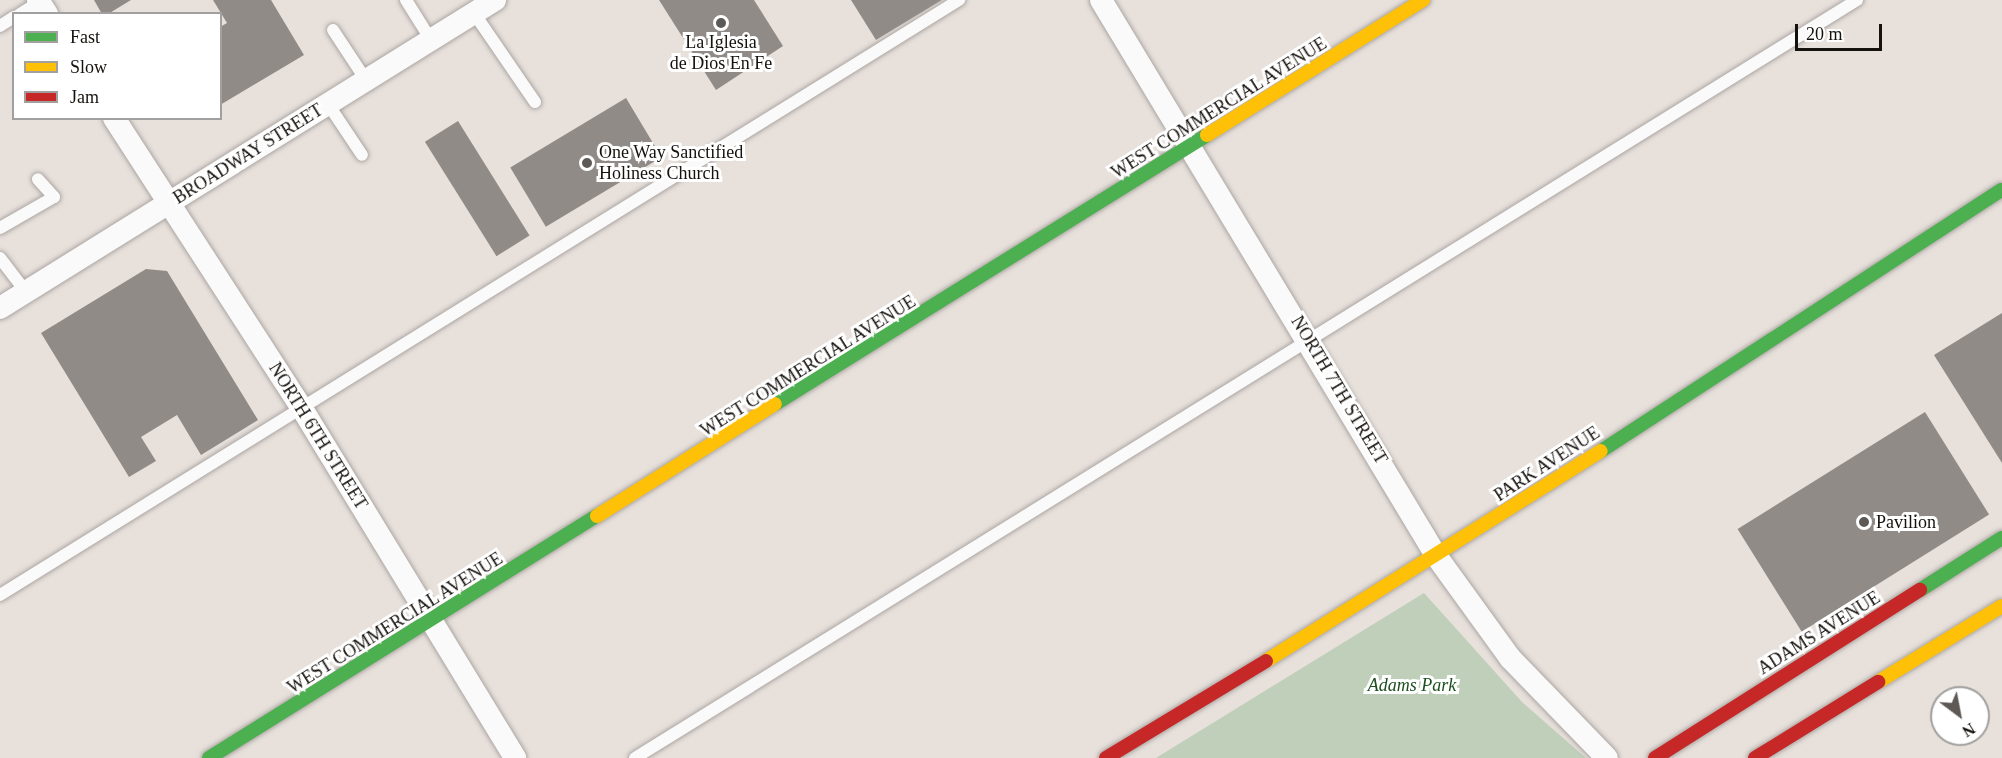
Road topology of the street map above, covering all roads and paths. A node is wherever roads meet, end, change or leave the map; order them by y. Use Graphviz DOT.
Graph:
graph roads {
  1 [pos="406,0"];
  2 [pos="495,0"];
  3 [pos="959,0"];
  4 [pos="1101,0"];
  5 [pos="1423,0"];
  6 [pos="1857,0"];
  7 [pos="474,13"];
  8 [pos="333,30"];
  9 [pos="431,40"];
  10 [pos="366,80"];
  11 [pos="535,102"];
  12 [pos="328,104"];
  13 [pos="115,120"];
  14 [pos="1194,147"];
  15 [pos="362,155"];
  16 [pos="38,179"];
  17 [pos="2002,190"];
  18 [pos="168,204"];
  19 [pos="0,228"];
  20 [pos="0,258"];
  21 [pos="26,292"];
  22 [pos="0,308"];
  23 [pos="1309,338"];
  24 [pos="301,407"];
  25 [pos="2002,538"];
  26 [pos="1437,557"];
  27 [pos="0,595"];
  28 [pos="2002,606"];
  29 [pos="432,622"];
  30 [pos="209,758"];
  31 [pos="514,758"];
  32 [pos="635,758"];
  33 [pos="1106,758"];
  34 [pos="1607,758"];
  35 [pos="1655,758"];
  36 [pos="1755,758"];
  1 -- 9 [label="lane"];
  2 -- 7 [label="street, BROADWAY STREET"];
  3 -- 24 [label="lane"];
  4 -- 14 [label="street, NORTH 7TH STREET"];
  5 -- 14 [label="street, WEST COMMERCIAL AVENUE"];
  6 -- 23 [label="lane"];
  7 -- 9 [label="street, BROADWAY STREET"];
  7 -- 11 [label="lane"];
  8 -- 10 [label="lane"];
  9 -- 10 [label="street, BROADWAY STREET"];
  10 -- 12 [label="street, BROADWAY STREET"];
  12 -- 15 [label="lane"];
  12 -- 18 [label="street, BROADWAY STREET"];
  13 -- 18 [label="street, NORTH 6TH STREET"];
  14 -- 23 [label="street, NORTH 7TH STREET"];
  14 -- 29 [label="street, WEST COMMERCIAL AVENUE"];
  16 -- 19 [label="lane"];
  17 -- 26 [label="street, PARK AVENUE"];
  18 -- 21 [label="street, BROADWAY STREET"];
  18 -- 24 [label="street, NORTH 6TH STREET"];
  20 -- 21 [label="lane"];
  21 -- 22 [label="street, BROADWAY STREET"];
  23 -- 26 [label="street, NORTH 7TH STREET"];
  23 -- 32 [label="lane"];
  24 -- 27 [label="lane"];
  24 -- 29 [label="street, NORTH 6TH STREET"];
  25 -- 35 [label="street, ADAMS AVENUE"];
  26 -- 33 [label="street, PARK AVENUE"];
  26 -- 34 [label="street, NORTH 7TH STREET"];
  28 -- 36 [label="street"];
  29 -- 30 [label="street, WEST COMMERCIAL AVENUE"];
  29 -- 31 [label="street, NORTH 6TH STREET"];
}
